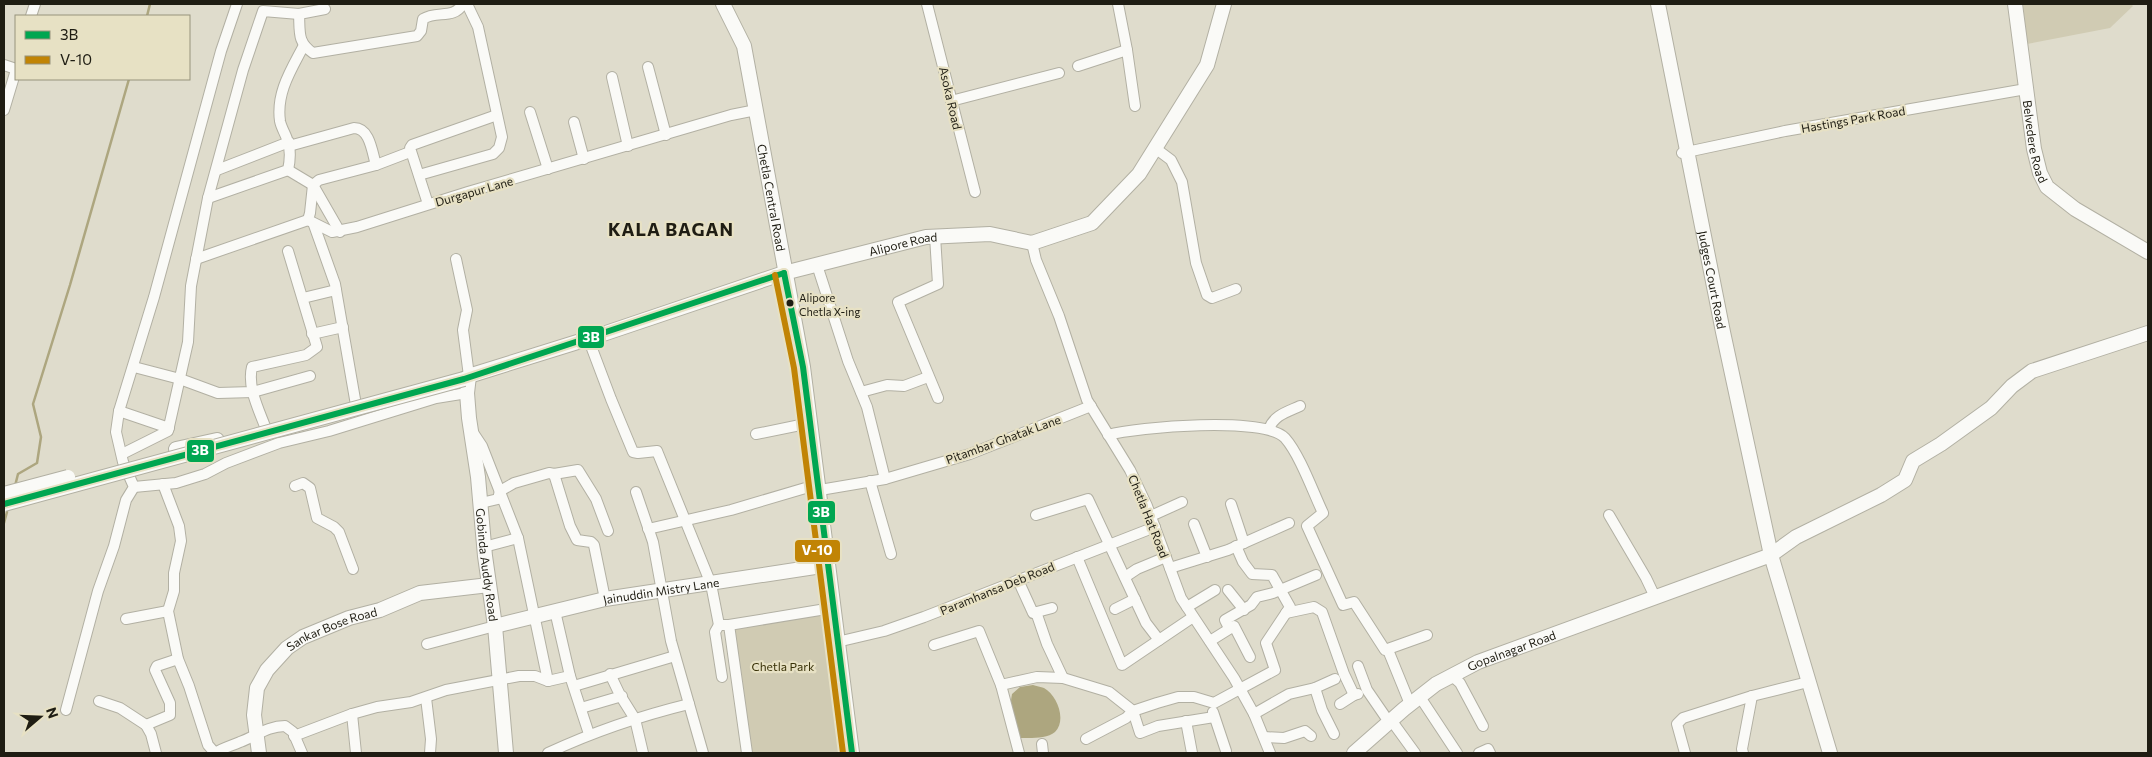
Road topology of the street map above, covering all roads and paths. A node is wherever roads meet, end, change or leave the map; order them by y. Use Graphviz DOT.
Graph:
graph roads {
  1 [pos="237,4"];
  2 [pos="463,4"];
  3 [pos="466,4"];
  4 [pos="723,4"];
  5 [pos="927,4"];
  6 [pos="1118,4"];
  7 [pos="1224,4"];
  8 [pos="1658,4"];
  9 [pos="2015,4"];
  10 [pos="325,9"];
  11 [pos="299,14"];
  12 [pos="303,47"];
  13 [pos="1127,50"];
  14 [pos="1078,66"];
  15 [pos="648,67"];
  16 [pos="15,72"];
  17 [pos="1059,73"];
  18 [pos="612,77"];
  19 [pos="2026,89"];
  20 [pos="951,101"];
  21 [pos="1135,106"];
  22 [pos="4,110"];
  23 [pos="756,110"];
  24 [pos="530,112"];
  25 [pos="497,115"];
  26 [pos="574,122"];
  27 [pos="666,135"];
  28 [pos="289,144"];
  29 [pos="628,146"];
  30 [pos="1155,148"];
  31 [pos="410,152"];
  32 [pos="1684,152"];
  33 [pos="584,158"];
  34 [pos="376,165"];
  35 [pos="548,169"];
  36 [pos="216,170"];
  37 [pos="288,170"];
  38 [pos="419,175"];
  39 [pos="313,185"];
  40 [pos="975,192"];
  41 [pos="208,198"];
  42 [pos="428,204"];
  43 [pos="311,222"];
  44 [pos="340,232"];
  45 [pos="935,236"];
  46 [pos="1032,243"];
  47 [pos="288,251"];
  48 [pos="2148,252"];
  49 [pos="196,259"];
  50 [pos="456,259"];
  51 [pos="817,265"];
  52 [pos="784,273"];
  53 [pos="1236,289"];
  54 [pos="336,290"];
  55 [pos="302,298"];
  56 [pos="343,327"];
  57 [pos="2148,332"];
  58 [pos="312,334"];
  59 [pos="588,338"];
  60 [pos="134,367"];
  61 [pos="310,376"];
  62 [pos="465,377"];
  63 [pos="928,377"];
  64 [pos="180,380"];
  65 [pos="253,392"];
  66 [pos="861,392"];
  67 [pos="467,393"];
  68 [pos="938,398"];
  69 [pos="356,405"];
  70 [pos="1091,406"];
  71 [pos="1300,406"];
  72 [pos="119,410"];
  73 [pos="810,423"];
  74 [pos="169,428"];
  75 [pos="266,429"];
  76 [pos="472,430"];
  77 [pos="1269,430"];
  78 [pos="756,434"];
  79 [pos="1108,435"];
  80 [pos="122,454"];
  81 [pos="554,474"];
  82 [pos="885,479"];
  83 [pos="870,481"];
  84 [pos="164,484"];
  85 [pos="295,486"];
  86 [pos="134,487"];
  87 [pos="819,487"];
  88 [pos="500,492"];
  89 [pos="636,492"];
  90 [pos="4,494"];
  91 [pos="1182,502"];
  92 [pos="481,503"];
  93 [pos="4,504"];
  94 [pos="1231,504"];
  95 [pos="1609,514"];
  96 [pos="1036,515"];
  97 [pos="1150,516"];
  98 [pos="684,520"];
  99 [pos="1194,524"];
  100 [pos="1289,524"];
  101 [pos="1155,527"];
  102 [pos="648,529"];
  103 [pos="608,531"];
  104 [pos="518,538"];
  105 [pos="1240,544"];
  106 [pos="1108,545"];
  107 [pos="484,547"];
  108 [pos="891,554"];
  109 [pos="1768,556"];
  110 [pos="1077,557"];
  111 [pos="1166,557"];
  112 [pos="1207,557"];
  113 [pos="828,565"];
  114 [pos="1170,568"];
  115 [pos="353,569"];
  116 [pos="1316,575"];
  117 [pos="1125,578"];
  118 [pos="1018,580"];
  119 [pos="711,584"];
  120 [pos="489,585"];
  121 [pos="1216,590"];
  122 [pos="1228,590"];
  123 [pos="1280,590"];
  124 [pos="661,591"];
  125 [pos="1655,597"];
  126 [pos="1135,599"];
  127 [pos="606,600"];
  128 [pos="1187,607"];
  129 [pos="832,608"];
  130 [pos="1052,608"];
  131 [pos="1114,609"];
  132 [pos="1244,610"];
  133 [pos="168,611"];
  134 [pos="555,612"];
  135 [pos="1036,612"];
  136 [pos="1286,613"];
  137 [pos="1194,617"];
  138 [pos="534,618"];
  139 [pos="126,619"];
  140 [pos="724,625"];
  141 [pos="495,626"];
  142 [pos="1229,628"];
  143 [pos="1427,635"];
  144 [pos="1159,640"];
  145 [pos="1210,640"];
  146 [pos="837,642"];
  147 [pos="427,644"];
  148 [pos="934,645"];
  149 [pos="1388,650"];
  150 [pos="675,656"];
  151 [pos="1250,657"];
  152 [pos="178,659"];
  153 [pos="1358,666"];
  154 [pos="610,674"];
  155 [pos="1452,676"];
  156 [pos="722,677"];
  157 [pos="1063,678"];
  158 [pos="1335,679"];
  159 [pos="500,681"];
  160 [pos="548,681"];
  161 [pos="572,681"];
  162 [pos="1804,682"];
  163 [pos="1001,685"];
  164 [pos="1315,688"];
  165 [pos="1240,689"];
  166 [pos="1368,692"];
  167 [pos="1354,694"];
  168 [pos="620,695"];
  169 [pos="1752,696"];
  170 [pos="426,698"];
  171 [pos="1415,700"];
  172 [pos="99,701"];
  173 [pos="1210,703"];
  174 [pos="689,704"];
  175 [pos="1340,704"];
  176 [pos="580,708"];
  177 [pos="66,710"];
  178 [pos="1133,711"];
  179 [pos="352,714"];
  180 [pos="1254,714"];
  181 [pos="1214,717"];
  182 [pos="635,719"];
  183 [pos="1390,721"];
  184 [pos="1186,722"];
  185 [pos="146,725"];
  186 [pos="1483,726"];
  187 [pos="257,733"];
  188 [pos="589,734"];
  189 [pos="1334,734"];
  190 [pos="294,736"];
  191 [pos="1311,736"];
  192 [pos="1264,737"];
  193 [pos="1086,739"];
  194 [pos="154,753"];
  195 [pos="215,753"];
  196 [pos="259,753"];
  197 [pos="302,753"];
  198 [pos="356,753"];
  199 [pos="430,753"];
  200 [pos="506,753"];
  201 [pos="548,753"];
  202 [pos="643,753"];
  203 [pos="703,753"];
  204 [pos="746,753"];
  205 [pos="852,753"];
  206 [pos="1019,753"];
  207 [pos="1192,753"];
  208 [pos="1224,753"];
  209 [pos="1266,753"];
  210 [pos="1354,753"];
  211 [pos="1415,753"];
  212 [pos="1457,753"];
  213 [pos="1479,753"];
  214 [pos="1490,753"];
  215 [pos="1685,753"];
  216 [pos="1743,753"];
  217 [pos="1824,753"];
  218 [pos="1830,753"];
  1 -- 60 [label="street"];
  2 -- 12 [label="street"];
  3 -- 25 [label="street"];
  4 -- 23 [label="main road, Chetla Central Road"];
  5 -- 20 [label="street, Asoka Road"];
  6 -- 13 [label="street"];
  7 -- 30 [label="main road"];
  8 -- 32 [label="main road"];
  9 -- 19 [label="main road, Belvedere Road"];
  10 -- 11 [label="street"];
  11 -- 12 [label="street"];
  11 -- 36 [label="street"];
  12 -- 28 [label="street"];
  13 -- 14 [label="street"];
  13 -- 21 [label="street"];
  15 -- 27 [label="street"];
  16 -- 22 [label="street"];
  17 -- 20 [label="street"];
  18 -- 29 [label="street"];
  19 -- 32 [label="street, Hastings Park Road"];
  19 -- 48 [label="main road, Belvedere Road"];
  20 -- 40 [label="street, Asoka Road"];
  23 -- 27 [label="street, Durgapur Lane"];
  23 -- 52 [label="main road, Chetla Central Road"];
  24 -- 35 [label="street"];
  25 -- 31 [label="street"];
  25 -- 38 [label="street"];
  26 -- 33 [label="street"];
  27 -- 29 [label="street, Durgapur Lane"];
  28 -- 34 [label="street"];
  28 -- 36 [label="street"];
  28 -- 37 [label="street"];
  29 -- 33 [label="street, Durgapur Lane"];
  30 -- 46 [label="main road"];
  30 -- 53 [label="street"];
  31 -- 34 [label="street"];
  31 -- 38 [label="street"];
  32 -- 109 [label="main road"];
  33 -- 35 [label="street, Durgapur Lane"];
  34 -- 39 [label="street"];
  35 -- 42 [label="street, Durgapur Lane"];
  36 -- 41 [label="street"];
  37 -- 39 [label="street"];
  37 -- 41 [label="street"];
  38 -- 42 [label="street"];
  39 -- 43 [label="street"];
  39 -- 44 [label="street"];
  41 -- 49 [label="street"];
  42 -- 44 [label="street, Durgapur Lane"];
  43 -- 44 [label="street"];
  43 -- 49 [label="street"];
  43 -- 54 [label="street"];
  45 -- 46 [label="main road, Alipore Road"];
  45 -- 51 [label="main road, Alipore Road"];
  45 -- 63 [label="street"];
  46 -- 70 [label="street, Chetla Hat Road"];
  47 -- 55 [label="street"];
  49 -- 64 [label="street"];
  50 -- 62 [label="street"];
  51 -- 52 [label="main road, Alipore Road"];
  51 -- 66 [label="street"];
  52 -- 59 [label="main road, Alipore Road"];
  52 -- 73 [label="main road, Chetla Central Road"];
  54 -- 55 [label="street"];
  54 -- 56 [label="street"];
  55 -- 58 [label="street"];
  56 -- 58 [label="street"];
  56 -- 69 [label="street"];
  57 -- 109 [label="main road, Gopalnagar Road"];
  58 -- 65 [label="street"];
  59 -- 62 [label="main road, Alipore Road"];
  59 -- 98 [label="street"];
  60 -- 64 [label="street"];
  60 -- 72 [label="street"];
  61 -- 65 [label="street"];
  62 -- 67 [label="main road, Gobinda Auddy Road"];
  62 -- 69 [label="main road, Alipore Road, bridge"];
  62 -- 93 [label="main road, Alipore Road, bridge"];
  63 -- 66 [label="street"];
  63 -- 68 [label="street"];
  64 -- 65 [label="street"];
  64 -- 74 [label="street"];
  65 -- 75 [label="street"];
  66 -- 82 [label="street"];
  67 -- 76 [label="main road, Gobinda Auddy Road"];
  67 -- 84 [label="street"];
  69 -- 75 [label="main road, Alipore Road, bridge"];
  70 -- 79 [label="street, Chetla Hat Road"];
  70 -- 82 [label="street, Pitambar Ghatak Lane"];
  71 -- 77 [label="street"];
  72 -- 74 [label="street"];
  72 -- 80 [label="street"];
  73 -- 78 [label="street"];
  73 -- 87 [label="main road, Chetla Central Road"];
  74 -- 80 [label="street"];
  75 -- 90 [label="main road, Alipore Road, bridge"];
  76 -- 88 [label="street"];
  76 -- 92 [label="main road, Gobinda Auddy Road"];
  77 -- 79 [label="street"];
  77 -- 149 [label="street"];
  79 -- 97 [label="street, Chetla Hat Road"];
  80 -- 86 [label="street"];
  81 -- 88 [label="street"];
  81 -- 103 [label="street"];
  81 -- 127 [label="street"];
  82 -- 83 [label="street, Pitambar Ghatak Lane"];
  83 -- 87 [label="street, Pitambar Ghatak Lane"];
  83 -- 108 [label="street"];
  84 -- 86 [label="street"];
  84 -- 133 [label="street"];
  85 -- 115 [label="street"];
  86 -- 177 [label="street"];
  87 -- 98 [label="street, Pitambar Ghatak Lane"];
  87 -- 113 [label="main road, Chetla Central Road"];
  88 -- 92 [label="street"];
  88 -- 104 [label="street"];
  89 -- 102 [label="street"];
  91 -- 97 [label="street"];
  92 -- 107 [label="main road, Gobinda Auddy Road"];
  94 -- 105 [label="street"];
  95 -- 125 [label="street"];
  96 -- 106 [label="street"];
  97 -- 101 [label="street, Chetla Hat Road"];
  98 -- 102 [label="street, Pitambar Ghatak Lane"];
  98 -- 119 [label="street"];
  99 -- 112 [label="street"];
  100 -- 105 [label="street"];
  101 -- 106 [label="street, Paramhansa Deb Road"];
  101 -- 111 [label="street, Chetla Hat Road"];
  102 -- 124 [label="street"];
  104 -- 107 [label="street"];
  104 -- 138 [label="street"];
  105 -- 112 [label="street"];
  105 -- 123 [label="street"];
  106 -- 110 [label="street, Paramhansa Deb Road"];
  106 -- 117 [label="street"];
  107 -- 120 [label="main road, Gobinda Auddy Road"];
  109 -- 125 [label="main road, Gopalnagar Road"];
  109 -- 162 [label="main road"];
  109 -- 218 [label="main road"];
  110 -- 118 [label="street, Paramhansa Deb Road"];
  110 -- 144 [label="street"];
  111 -- 114 [label="street, Chetla Hat Road"];
  111 -- 117 [label="street"];
  112 -- 114 [label="street"];
  113 -- 119 [label="main road, Jainuddin Mistry Lane"];
  113 -- 129 [label="main road, Chetla Central Road"];
  114 -- 128 [label="street, Chetla Hat Road"];
  116 -- 123 [label="street"];
  117 -- 126 [label="street"];
  118 -- 135 [label="street"];
  118 -- 146 [label="street, Paramhansa Deb Road"];
  119 -- 124 [label="main road, Jainuddin Mistry Lane"];
  119 -- 140 [label="street"];
  120 -- 141 [label="main road, Gobinda Auddy Road"];
  120 -- 187 [label="main road, Sankar Bose Road"];
  121 -- 128 [label="street"];
  122 -- 132 [label="street"];
  123 -- 132 [label="street"];
  123 -- 136 [label="street"];
  124 -- 127 [label="main road, Jainuddin Mistry Lane"];
  124 -- 150 [label="street"];
  125 -- 155 [label="main road, Gopalnagar Road"];
  126 -- 131 [label="street"];
  126 -- 144 [label="street"];
  127 -- 134 [label="main road, Jainuddin Mistry Lane"];
  128 -- 137 [label="street, Chetla Hat Road"];
  129 -- 140 [label="street"];
  129 -- 146 [label="main road, Chetla Central Road"];
  130 -- 135 [label="street"];
  132 -- 142 [label="street"];
  133 -- 139 [label="street"];
  133 -- 152 [label="street"];
  134 -- 138 [label="main road, Jainuddin Mistry Lane"];
  134 -- 161 [label="street"];
  135 -- 157 [label="street"];
  136 -- 165 [label="street"];
  136 -- 167 [label="street"];
  137 -- 144 [label="street"];
  137 -- 145 [label="street, Chetla Hat Road"];
  138 -- 141 [label="main road, Jainuddin Mistry Lane"];
  138 -- 160 [label="street"];
  140 -- 156 [label="street"];
  140 -- 204 [label="street"];
  141 -- 147 [label="street"];
  141 -- 159 [label="main road, Gobinda Auddy Road"];
  142 -- 145 [label="street"];
  142 -- 151 [label="street"];
  143 -- 149 [label="street"];
  145 -- 165 [label="street, Chetla Hat Road"];
  146 -- 205 [label="main road, Chetla Central Road"];
  148 -- 163 [label="street"];
  149 -- 171 [label="street"];
  150 -- 154 [label="street"];
  150 -- 174 [label="street"];
  152 -- 185 [label="street"];
  152 -- 195 [label="street"];
  153 -- 166 [label="street"];
  154 -- 161 [label="street"];
  154 -- 168 [label="street"];
  155 -- 171 [label="main road, Gopalnagar Road"];
  155 -- 186 [label="street"];
  157 -- 163 [label="street"];
  157 -- 178 [label="street"];
  158 -- 164 [label="street"];
  159 -- 160 [label="street"];
  159 -- 170 [label="street"];
  159 -- 200 [label="main road, Gobinda Auddy Road"];
  160 -- 161 [label="street"];
  161 -- 176 [label="street"];
  162 -- 169 [label="street"];
  162 -- 217 [label="main road"];
  163 -- 206 [label="street"];
  164 -- 180 [label="street"];
  164 -- 189 [label="street"];
  165 -- 173 [label="street"];
  165 -- 180 [label="street, Chetla Hat Road"];
  166 -- 167 [label="street"];
  166 -- 183 [label="street"];
  167 -- 175 [label="street"];
  168 -- 176 [label="street"];
  168 -- 182 [label="street"];
  169 -- 215 [label="street"];
  169 -- 216 [label="street"];
  170 -- 179 [label="street"];
  170 -- 199 [label="street"];
  171 -- 183 [label="main road, Gopalnagar Road"];
  171 -- 212 [label="street"];
  172 -- 185 [label="street"];
  173 -- 178 [label="street"];
  173 -- 181 [label="street"];
  174 -- 182 [label="street"];
  174 -- 203 [label="street"];
  176 -- 188 [label="street"];
  178 -- 184 [label="street"];
  178 -- 193 [label="street"];
  179 -- 190 [label="street"];
  179 -- 198 [label="street"];
  180 -- 192 [label="street, Chetla Hat Road"];
  181 -- 184 [label="street"];
  181 -- 208 [label="street"];
  182 -- 188 [label="street"];
  182 -- 202 [label="street"];
  183 -- 210 [label="main road, Gopalnagar Road"];
  183 -- 211 [label="street"];
  184 -- 207 [label="street"];
  185 -- 194 [label="street"];
  187 -- 190 [label="street"];
  187 -- 195 [label="street"];
  187 -- 196 [label="main road, Sankar Bose Road"];
  188 -- 201 [label="street"];
  190 -- 197 [label="street"];
  191 -- 192 [label="street"];
  192 -- 209 [label="street, Chetla Hat Road"];
  213 -- 214 [label="street"];
}
